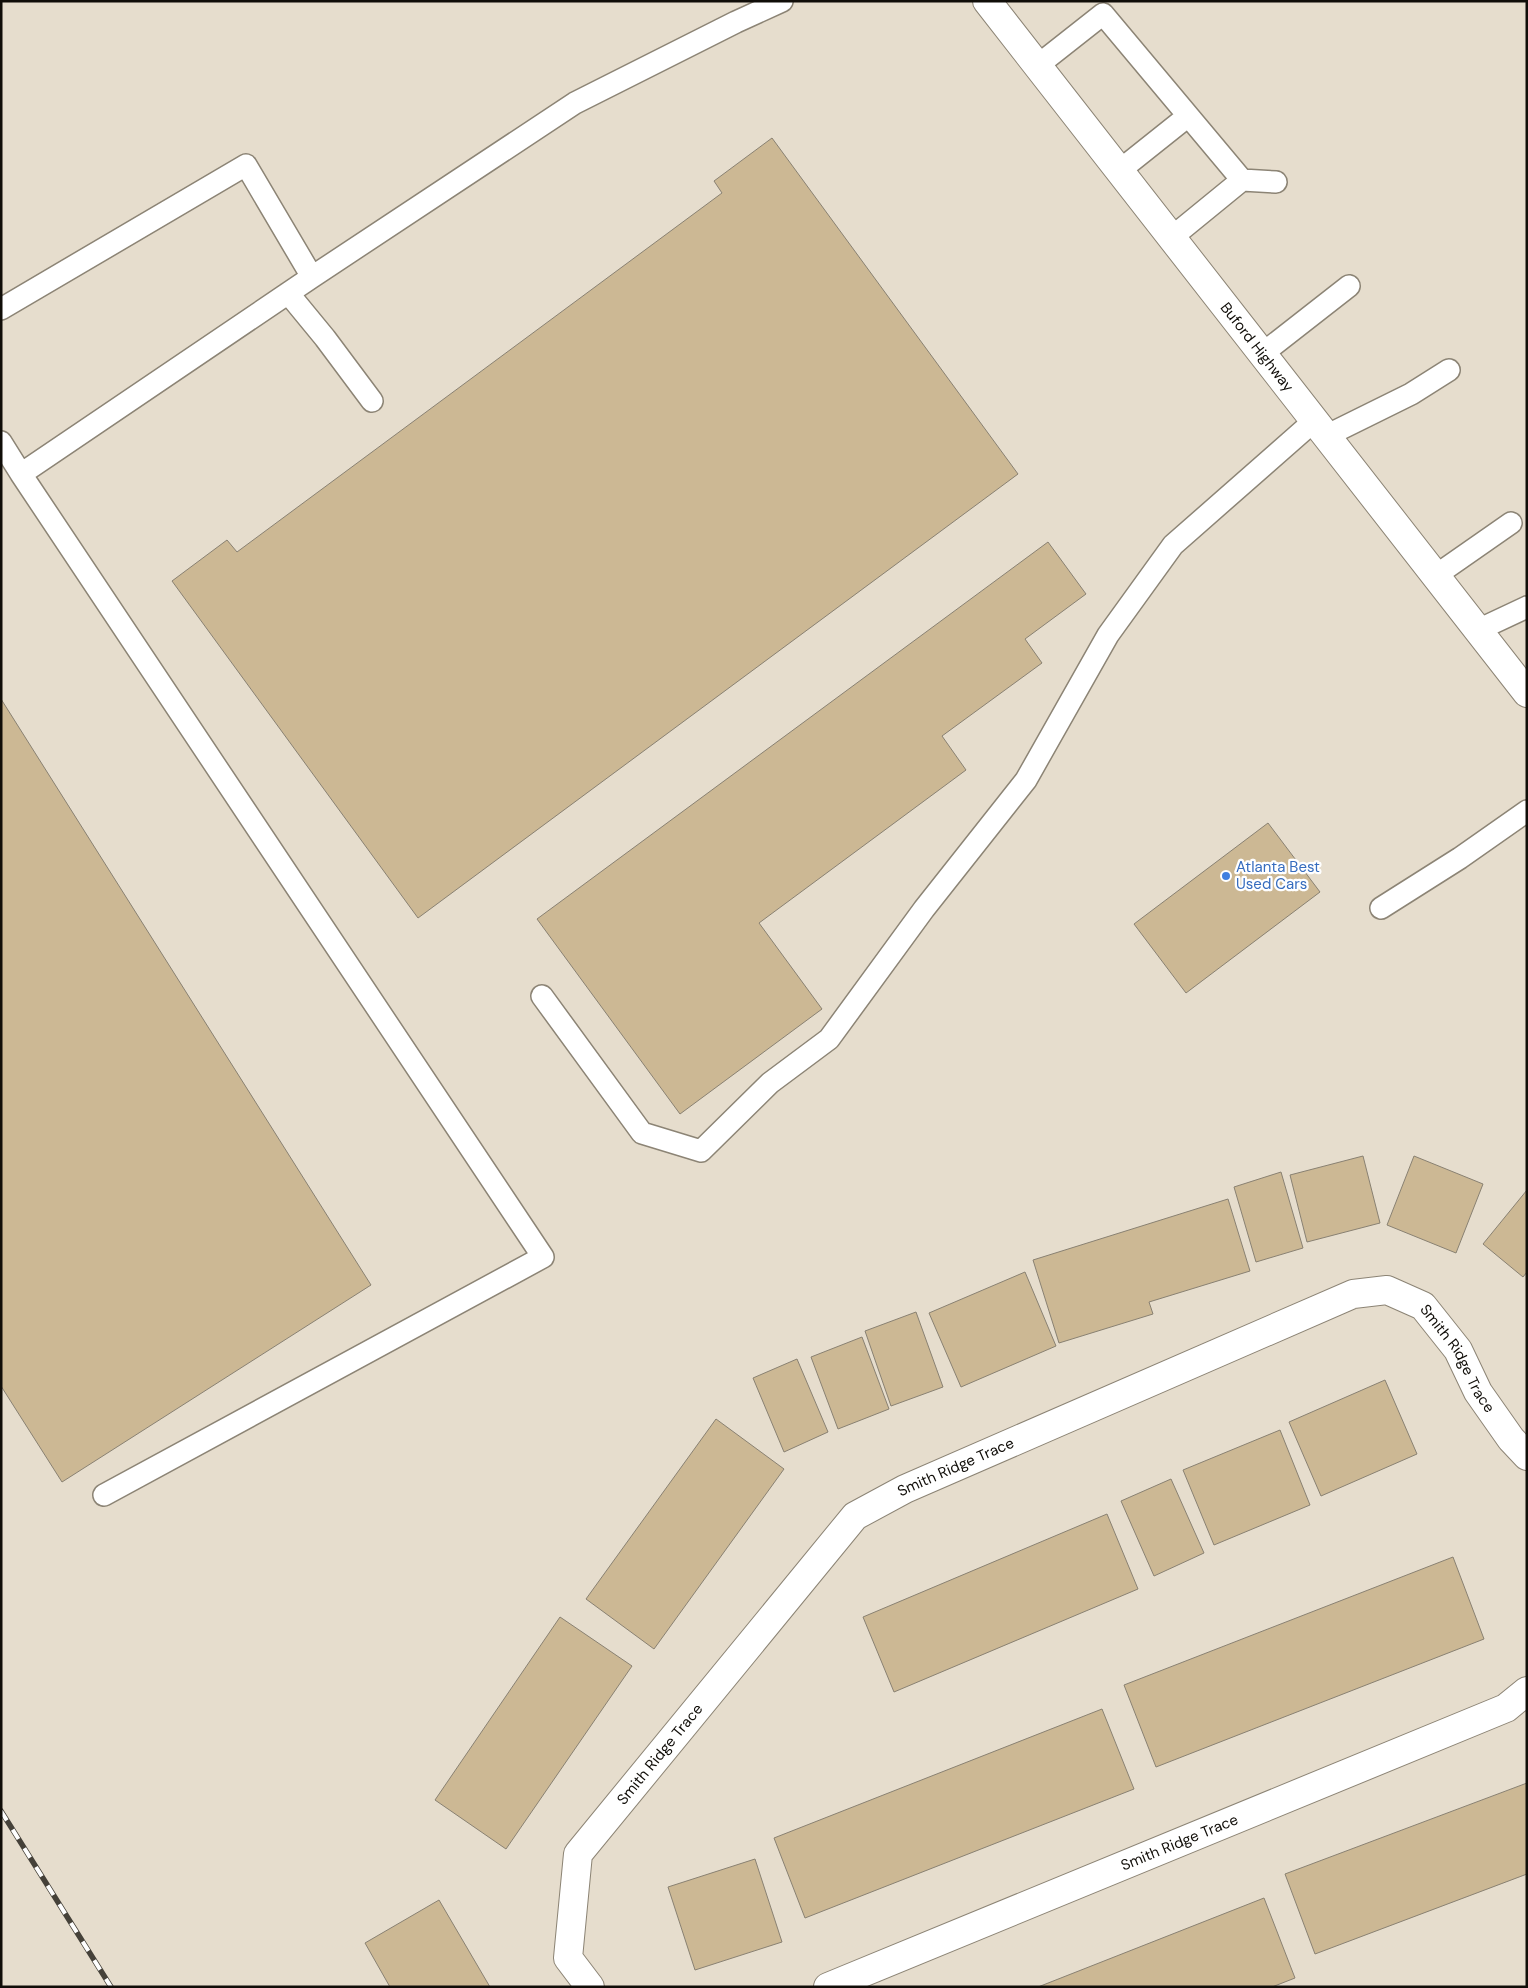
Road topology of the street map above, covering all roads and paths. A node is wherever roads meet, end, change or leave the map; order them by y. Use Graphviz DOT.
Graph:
graph roads {
  1 [pos="782,1"];
  2 [pos="987,1"];
  3 [pos="1037,66"];
  4 [pos="1188,116"];
  5 [pos="1119,171"];
  6 [pos="1242,180"];
  7 [pos="1276,182"];
  8 [pos="1172,238"];
  9 [pos="312,276"];
  10 [pos="1349,286"];
  11 [pos="288,293"];
  12 [pos="1,309"];
  13 [pos="1262,354"];
  14 [pos="1449,370"];
  15 [pos="372,401"];
  16 [pos="1320,428"];
  17 [pos="1,442"];
  18 [pos="21,474"];
  19 [pos="1510,523"];
  20 [pos="1435,576"];
  21 [pos="1527,607"];
  22 [pos="1478,630"];
  23 [pos="1527,693"];
  24 [pos="1527,811"];
  25 [pos="1381,908"];
  26 [pos="542,996"];
  27 [pos="1527,1456"];
  28 [pos="104,1495"];
  29 [pos="1527,1691"];
  30 [pos="590,1987"];
  31 [pos="828,1987"];
  1 -- 9 [label="lane"];
  2 -- 3 [label="street, Buford Highway"];
  3 -- 4 [label="lane"];
  3 -- 5 [label="street, Buford Highway"];
  4 -- 5 [label="lane"];
  4 -- 6 [label="lane"];
  5 -- 8 [label="street, Buford Highway"];
  6 -- 7 [label="lane"];
  6 -- 8 [label="lane"];
  8 -- 13 [label="street, Buford Highway"];
  9 -- 11 [label="lane"];
  9 -- 12 [label="lane"];
  10 -- 13 [label="lane"];
  11 -- 15 [label="lane"];
  11 -- 18 [label="lane"];
  13 -- 16 [label="street, Buford Highway"];
  14 -- 16 [label="lane"];
  16 -- 20 [label="street, Buford Highway"];
  16 -- 26 [label="lane"];
  17 -- 18 [label="lane"];
  18 -- 28 [label="lane"];
  19 -- 20 [label="lane"];
  20 -- 22 [label="street, Buford Highway"];
  21 -- 22 [label="lane"];
  22 -- 23 [label="street, Buford Highway"];
  24 -- 25 [label="lane"];
  27 -- 30 [label="street, Smith Ridge Trace"];
  29 -- 31 [label="street, Smith Ridge Trace"];
}
